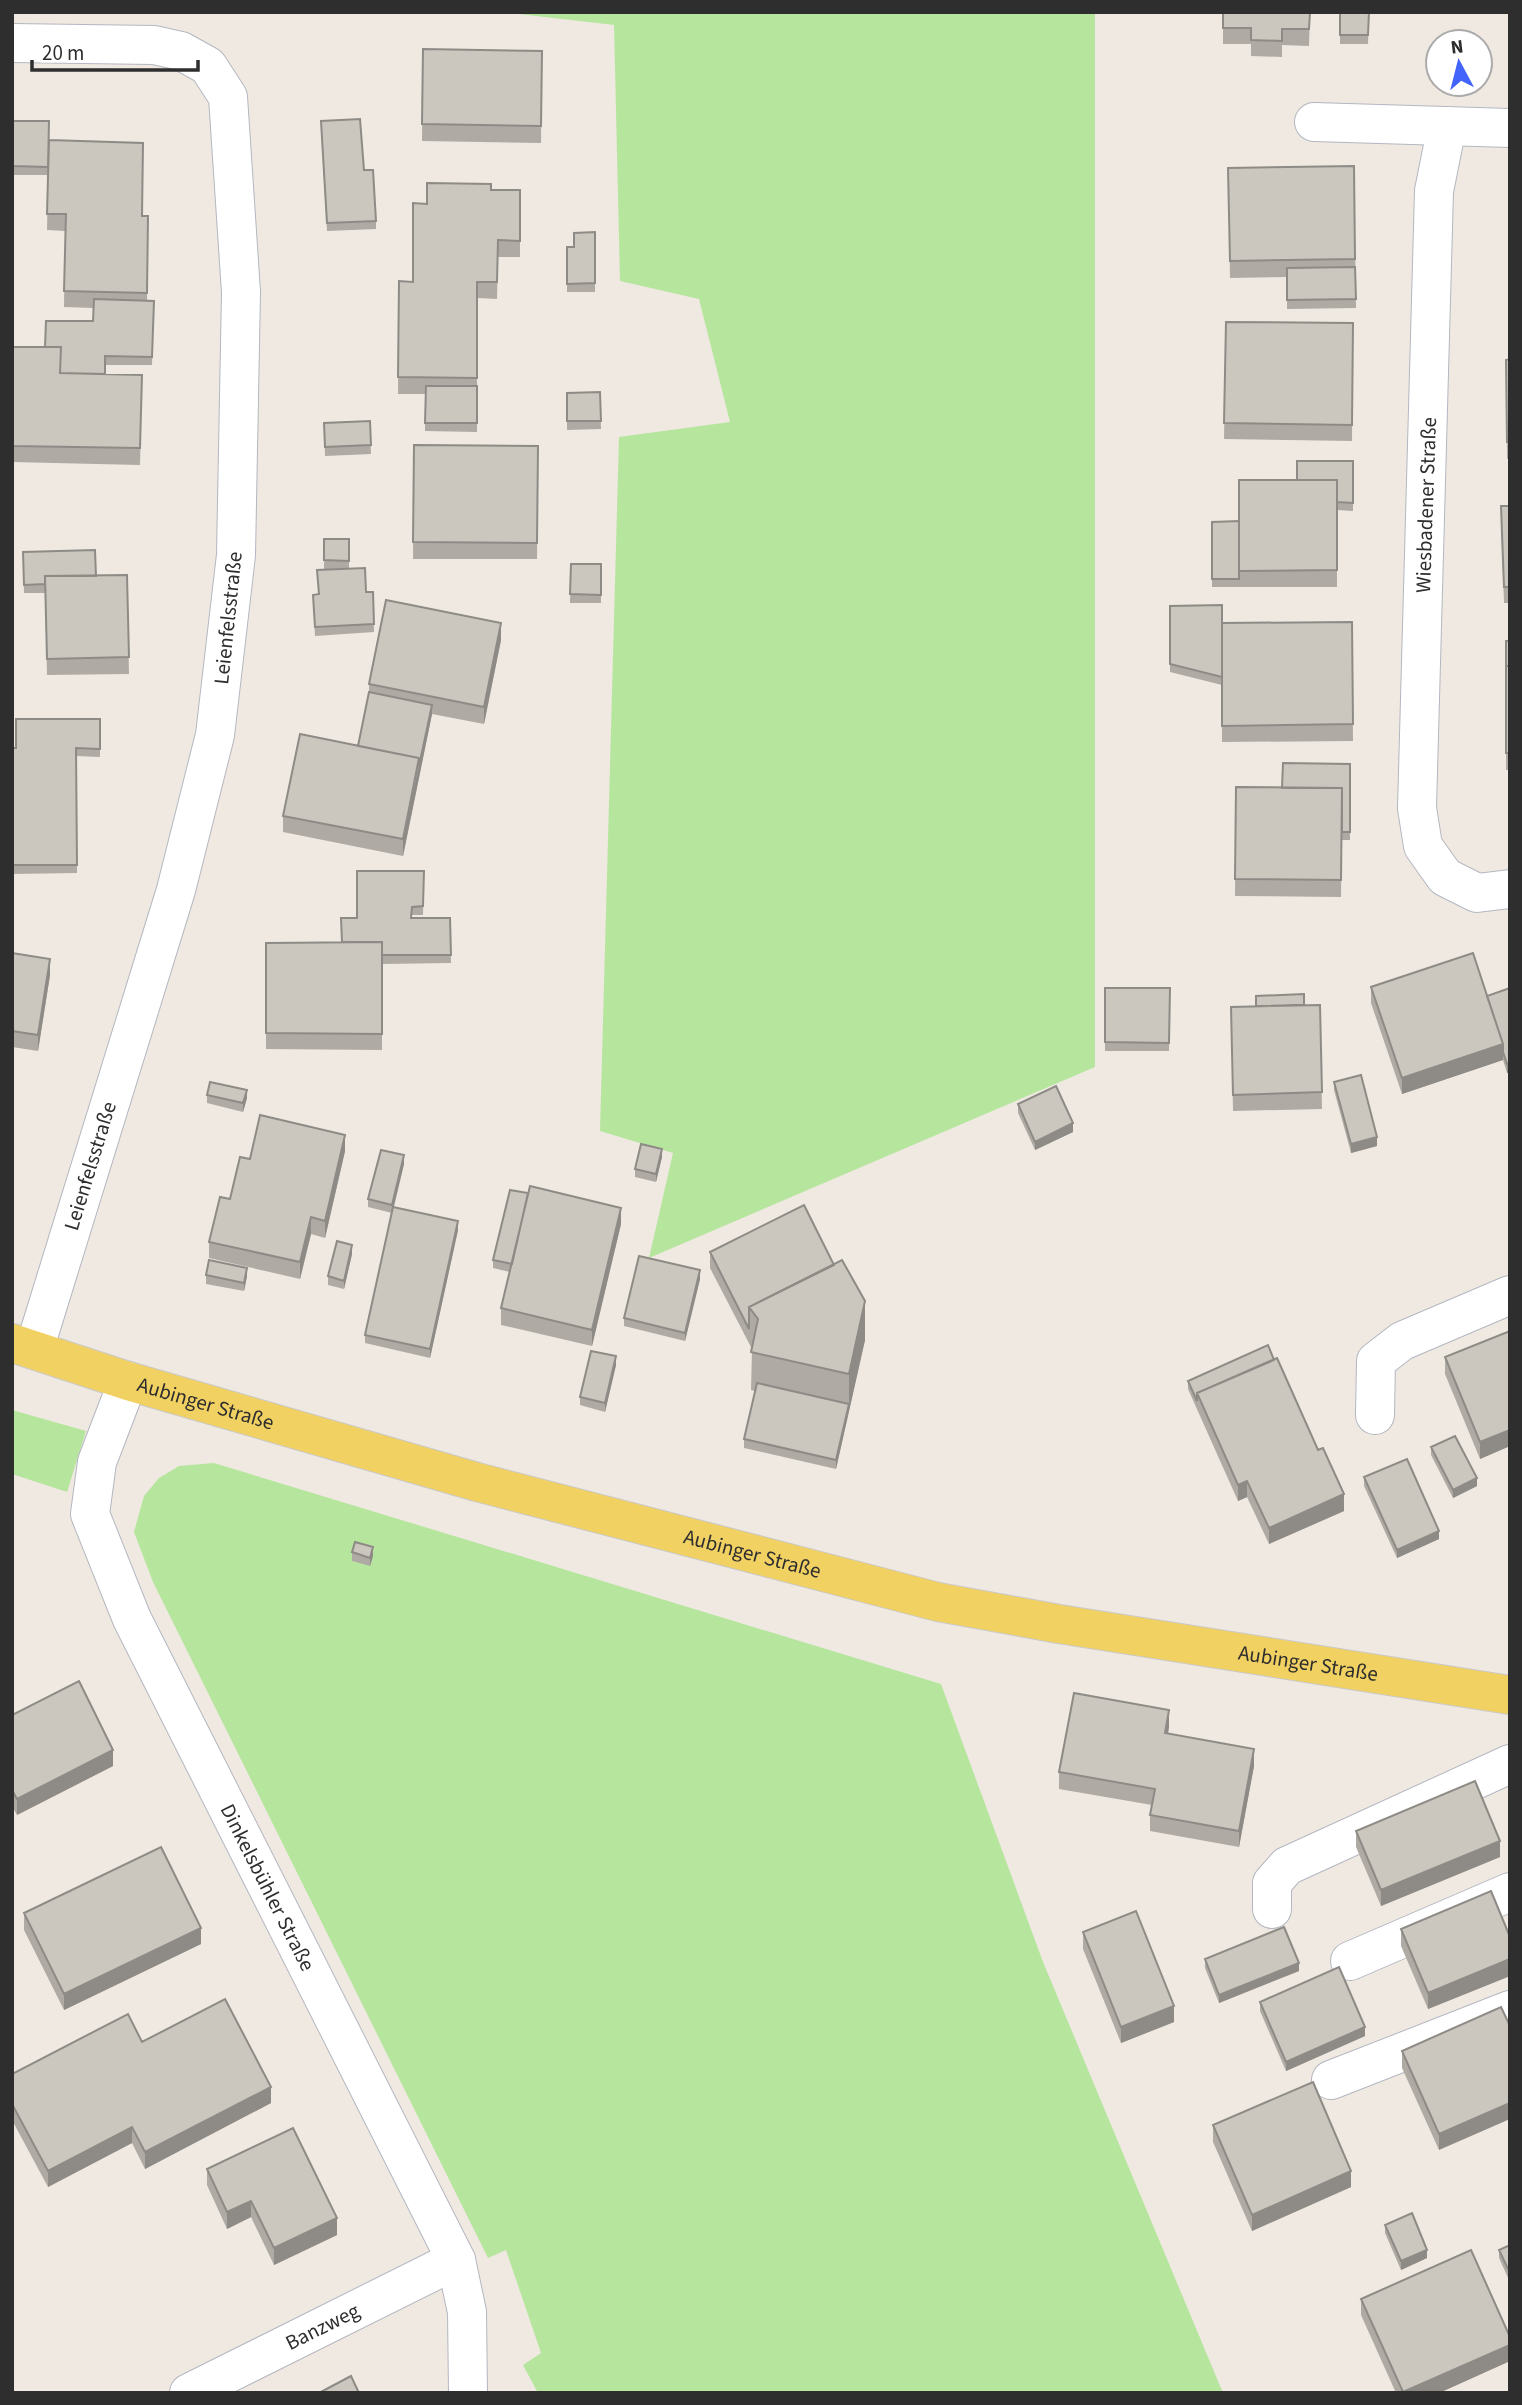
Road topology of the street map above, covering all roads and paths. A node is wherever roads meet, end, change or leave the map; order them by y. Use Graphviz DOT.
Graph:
graph roads {
  1 [pos="12,43"];
  2 [pos="1314,122"];
  3 [pos="1447,126"];
  4 [pos="1510,128"];
  5 [pos="1510,889"];
  6 [pos="1510,1296"];
  7 [pos="23,1347"];
  8 [pos="128,1381"];
  9 [pos="1375,1415"];
  10 [pos="1510,1695"];
  11 [pos="1510,1765"];
  12 [pos="1510,1892"];
  13 [pos="1272,1909"];
  14 [pos="1350,1961"];
  15 [pos="1510,2010"];
  16 [pos="1331,2080"];
  17 [pos="456,2260"];
  18 [pos="189,2393"];
  19 [pos="468,2393"];
  1 -- 7 [label="street, Leienfelsstraße"];
  2 -- 3 [label="street"];
  3 -- 4 [label="street"];
  3 -- 5 [label="street, Wiesbadener Straße"];
  6 -- 9 [label="street"];
  7 -- 8 [label="main road, Aubinger Straße"];
  8 -- 10 [label="main road, Aubinger Straße"];
  8 -- 17 [label="street, Dinkelsbühler Straße"];
  11 -- 13 [label="street"];
  12 -- 14 [label="street"];
  15 -- 16 [label="street"];
  17 -- 18 [label="street, Banzweg"];
  17 -- 19 [label="street, Dinkelsbühler Straße"];
}
